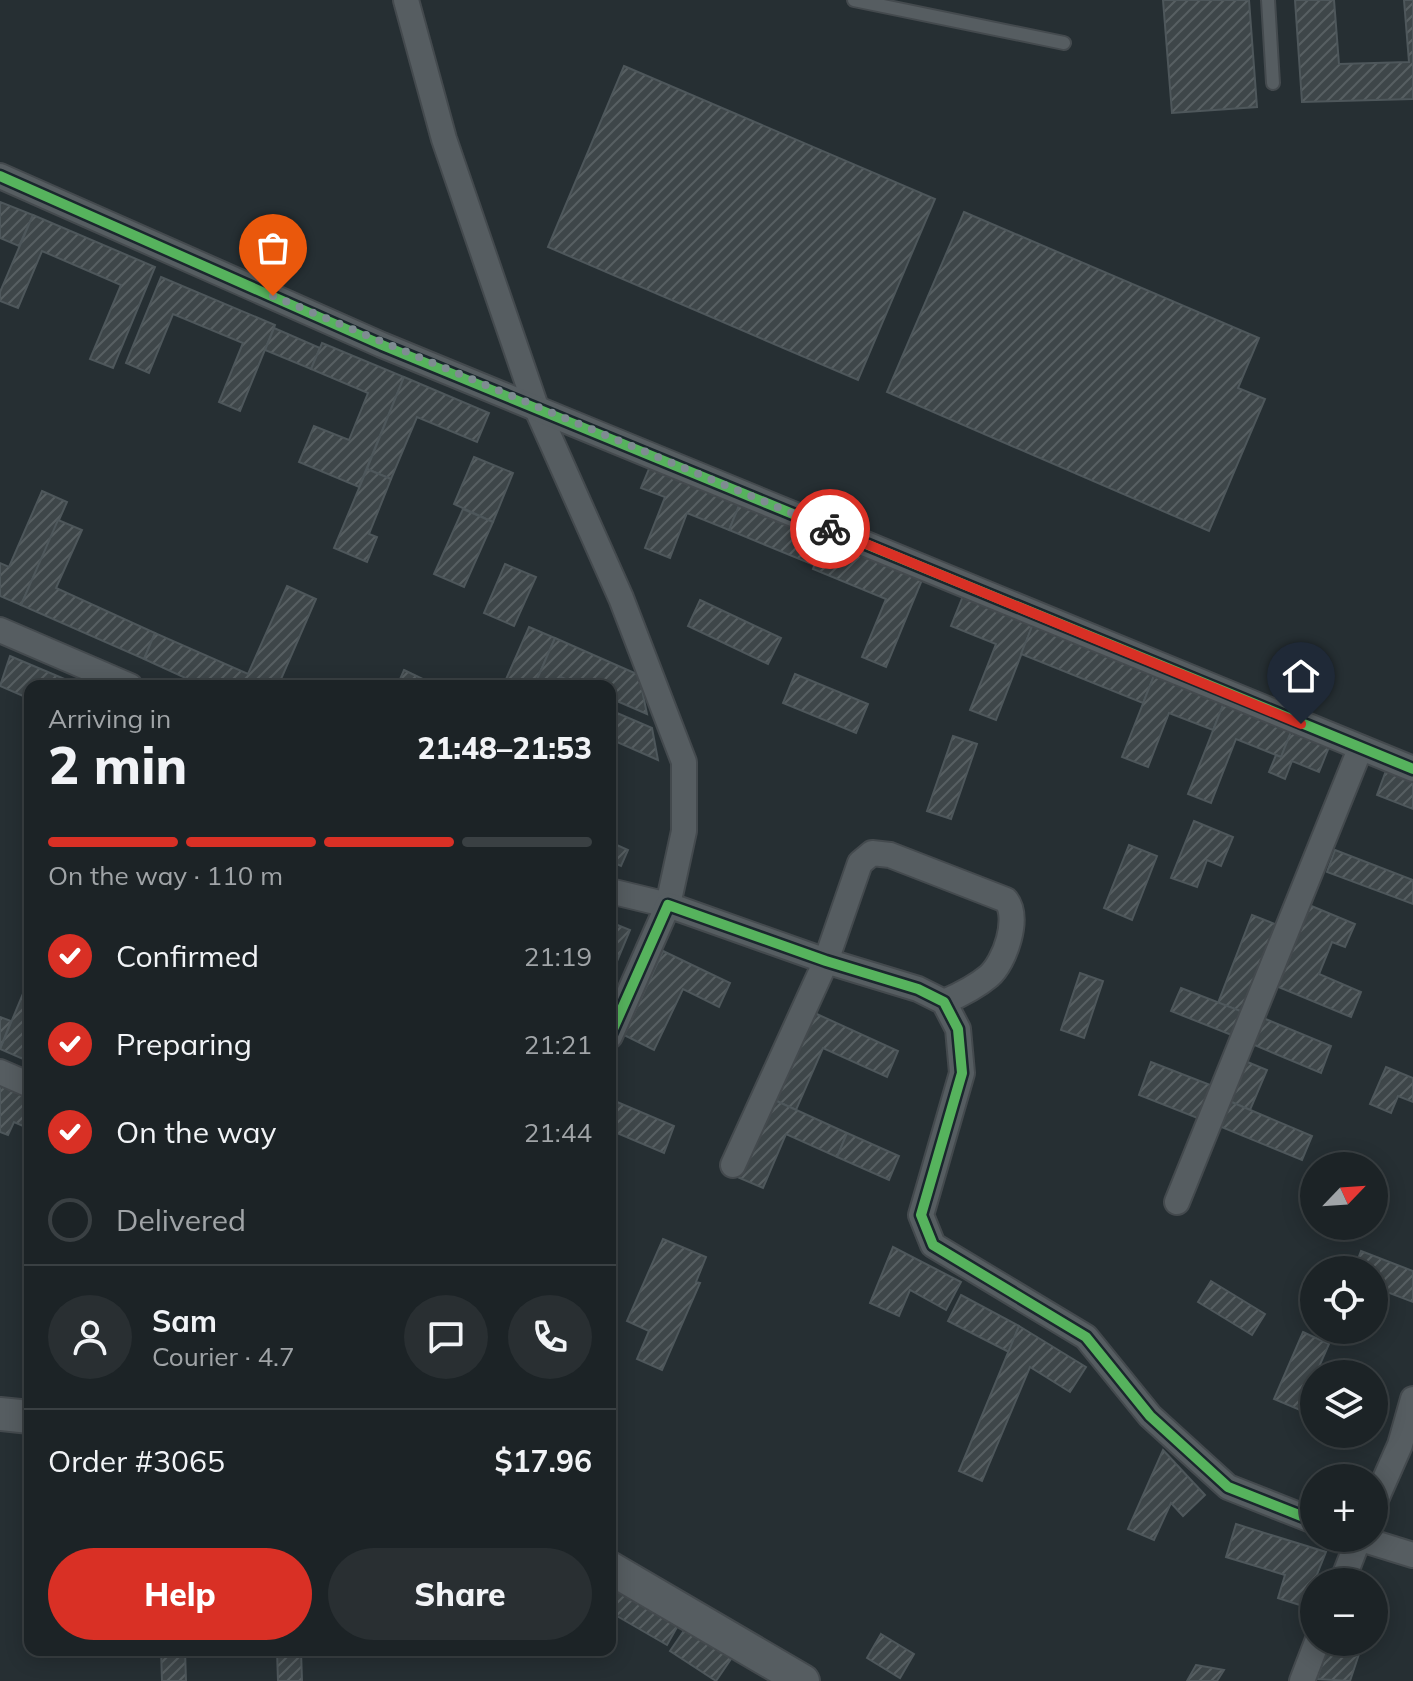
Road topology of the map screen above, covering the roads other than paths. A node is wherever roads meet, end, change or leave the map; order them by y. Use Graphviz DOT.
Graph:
graph roads {
  1 [pos="406,0"];
  2 [pos="854,0"];
  3 [pos="1268,0"];
  4 [pos="1064,43"];
  5 [pos="1273,83"];
  6 [pos="0,176"];
  7 [pos="536,407"];
  8 [pos="0,630"];
  9 [pos="116,680"];
  10 [pos="1360,749"];
  11 [pos="1413,769"];
  12 [pos="616,892"];
  13 [pos="668,905"];
  14 [pos="826,961"];
  15 [pos="944,1002"];
  16 [pos="616,1022"];
  17 [pos="0,1072"];
  18 [pos="24,1082"];
  19 [pos="733,1165"];
  20 [pos="1177,1202"];
  21 [pos="1413,1399"];
  22 [pos="0,1414"];
  23 [pos="24,1416"];
  24 [pos="1388,1472"];
  25 [pos="1300,1515"];
  26 [pos="1388,1547"];
  27 [pos="1413,1555"];
  28 [pos="616,1572"];
  29 [pos="1312,1656"];
  30 [pos="803,1681"];
  31 [pos="1302,1681"];
  1 -- 7 [label="street"];
  2 -- 4 [label="lane"];
  3 -- 5 [label="lane"];
  6 -- 7 [label="street"];
  7 -- 10 [label="street"];
  7 -- 13 [label="street"];
  8 -- 9 [label="street"];
  10 -- 11 [label="street"];
  10 -- 20 [label="street"];
  12 -- 13 [label="street"];
  13 -- 14 [label="street"];
  13 -- 16 [label="street"];
  14 -- 15 [label="street"];
  14 -- 15 [label="street"];
  14 -- 19 [label="street"];
  15 -- 25 [label="street"];
  17 -- 18 [label="street"];
  21 -- 24 [label="street"];
  22 -- 23 [label="street"];
  26 -- 27 [label="street"];
  28 -- 30 [label="street"];
  29 -- 31 [label="street"];
}
